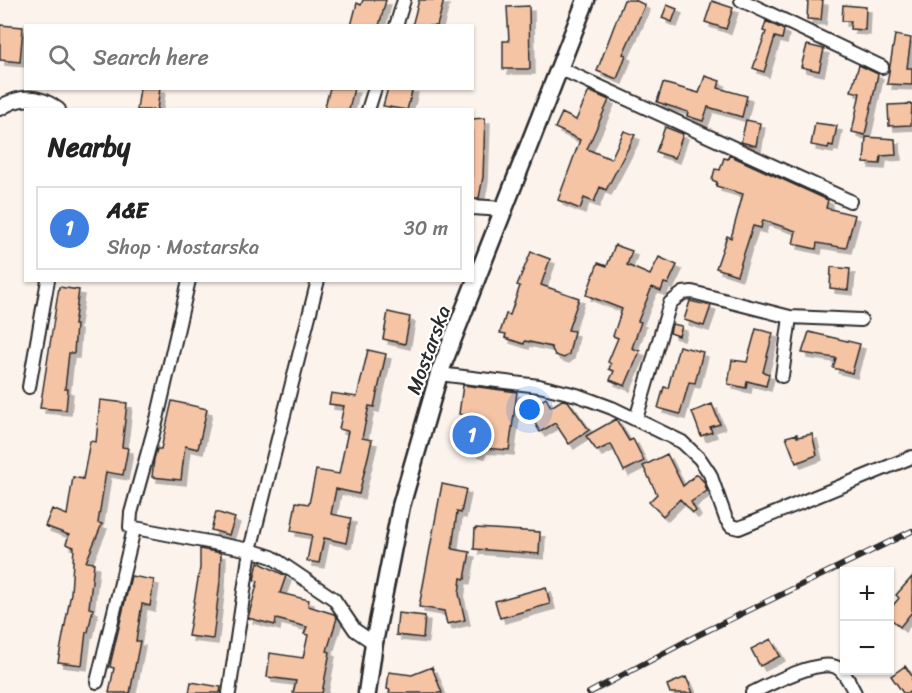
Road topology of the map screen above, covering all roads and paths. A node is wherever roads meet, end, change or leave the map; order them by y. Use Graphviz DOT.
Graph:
graph roads {
  1 [pos="404,0"];
  2 [pos="586,0"];
  3 [pos="741,0"];
  4 [pos="397,24"];
  5 [pos="882,67"];
  6 [pos="559,68"];
  7 [pos="374,90"];
  8 [pos="0,108"];
  9 [pos="55,108"];
  10 [pos="369,108"];
  11 [pos="850,201"];
  12 [pos="474,207"];
  13 [pos="504,209"];
  14 [pos="48,282"];
  15 [pos="189,282"];
  16 [pos="317,282"];
  17 [pos="790,317"];
  18 [pos="861,320"];
  19 [pos="440,375"];
  20 [pos="782,376"];
  21 [pos="29,387"];
  22 [pos="636,419"];
  23 [pos="912,457"];
  24 [pos="134,529"];
  25 [pos="250,550"];
  26 [pos="374,643"];
  27 [pos="97,681"];
  28 [pos="229,693"];
  29 [pos="367,693"];
  30 [pos="752,693"];
  31 [pos="855,693"];
  1 -- 4 [label="street"];
  2 -- 6 [label="main road, Mostarska"];
  3 -- 5 [label="street"];
  6 -- 11 [label="street"];
  6 -- 13 [label="main road, Mostarska"];
  7 -- 10 [label="street"];
  8 -- 9 [label="street"];
  12 -- 13 [label="street"];
  13 -- 19 [label="main road, Mostarska"];
  14 -- 21 [label="street"];
  15 -- 24 [label="street"];
  16 -- 25 [label="street"];
  17 -- 18 [label="street"];
  17 -- 20 [label="street"];
  17 -- 22 [label="street"];
  19 -- 22 [label="street"];
  19 -- 26 [label="main road, Mostarska"];
  22 -- 23 [label="street"];
  24 -- 25 [label="street"];
  24 -- 27 [label="street"];
  25 -- 26 [label="street"];
  25 -- 28 [label="street"];
  26 -- 29 [label="main road, Mostarska"];
  30 -- 31 [label="street"];
}
